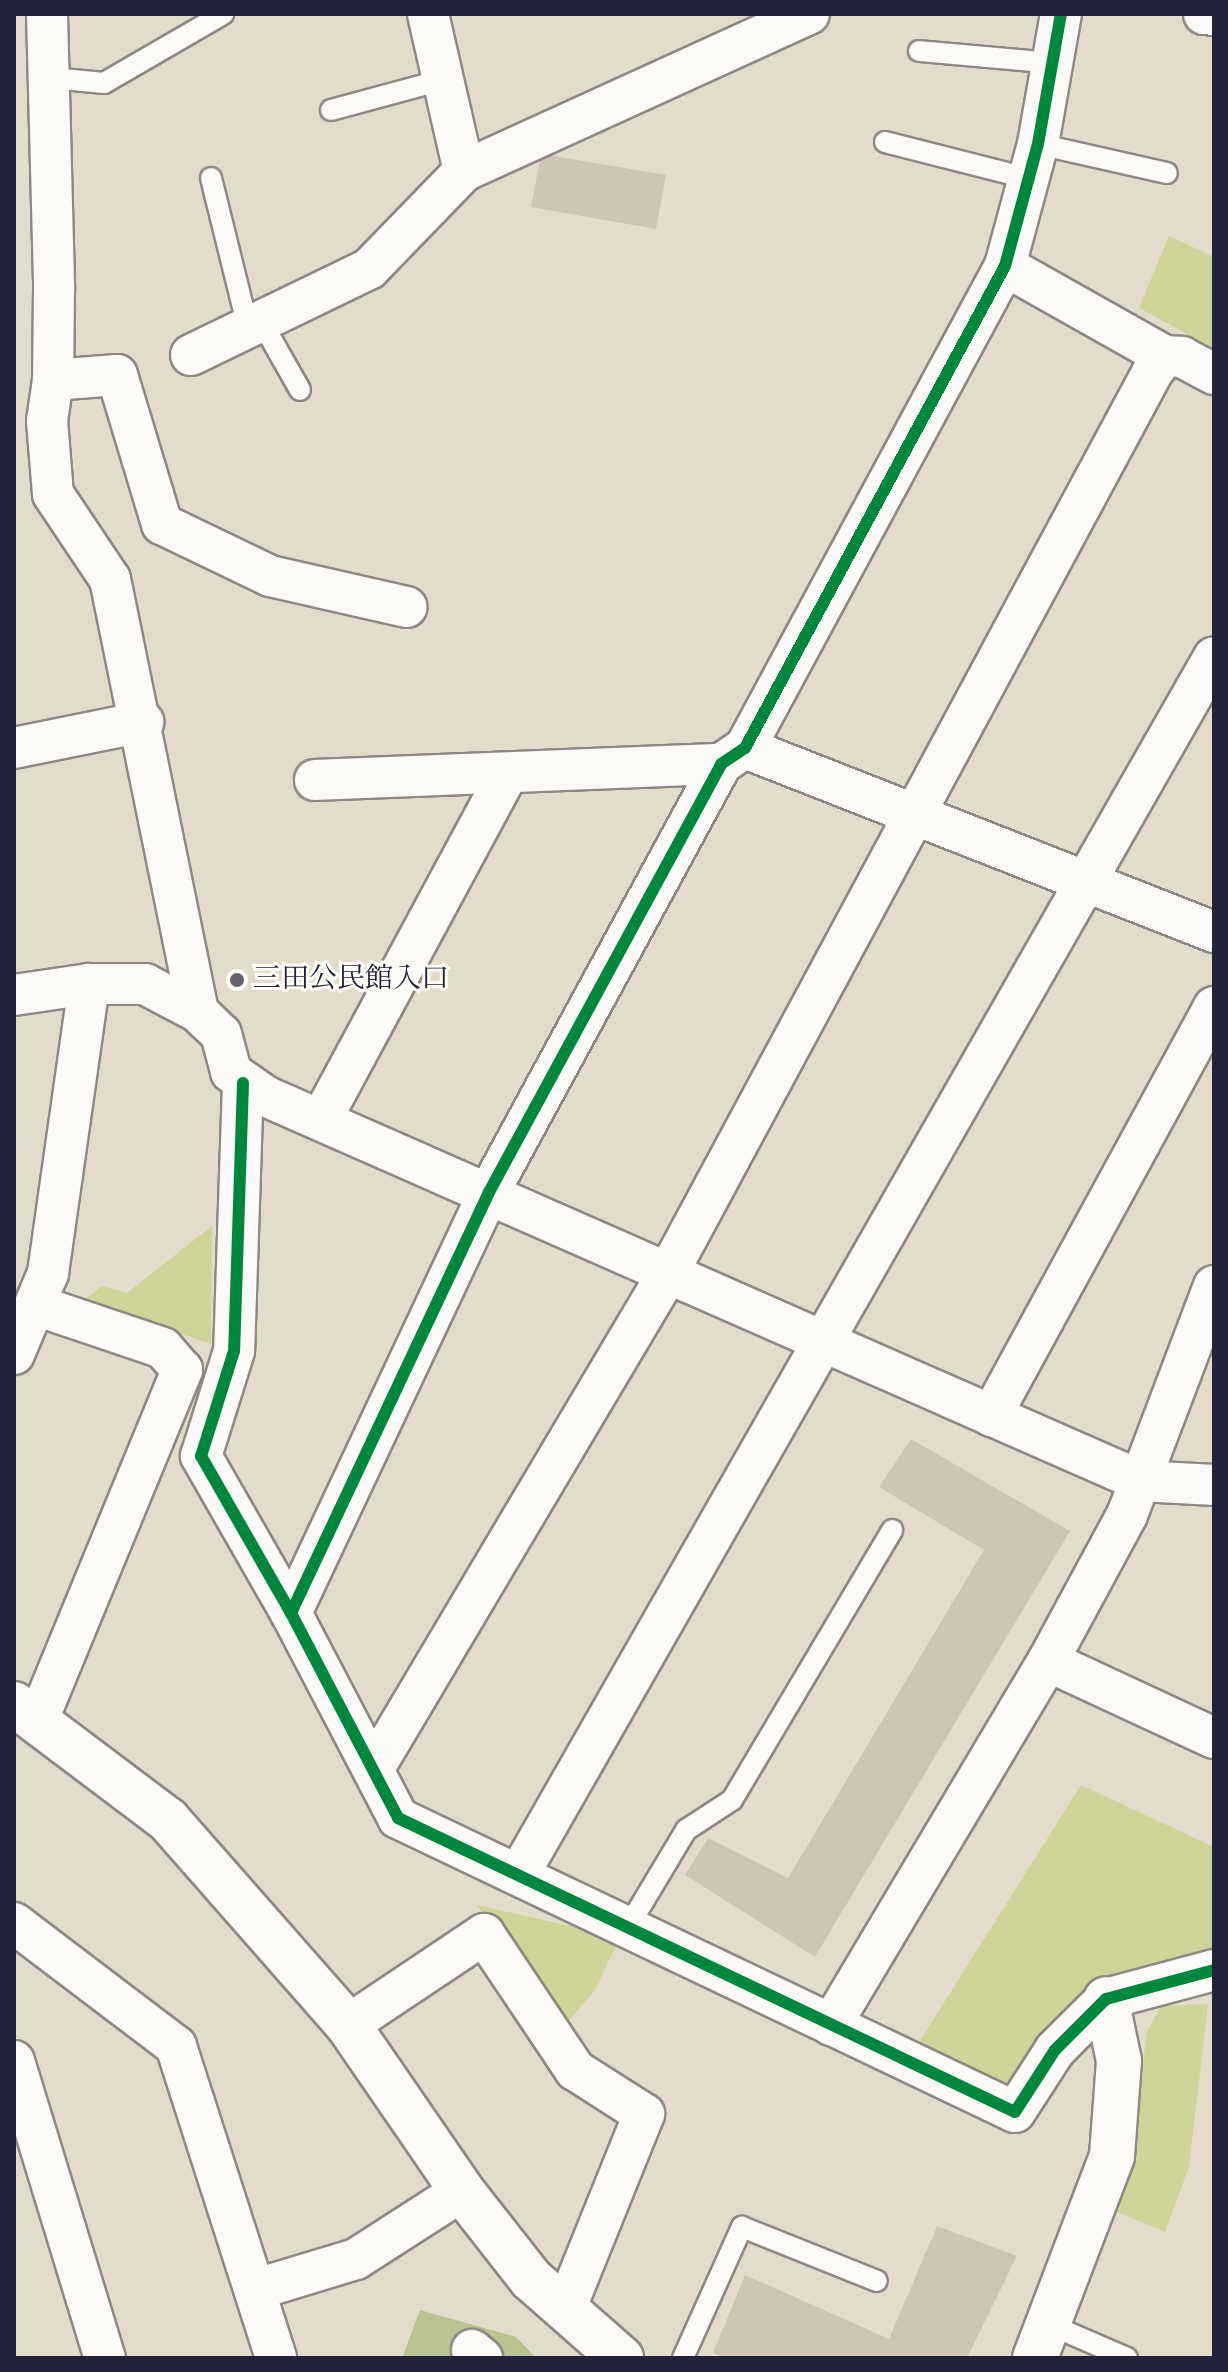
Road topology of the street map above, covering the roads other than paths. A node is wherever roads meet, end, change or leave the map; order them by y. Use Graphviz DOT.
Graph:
graph roads {
  1 [pos="47,14"];
  2 [pos="223,14"];
  3 [pos="428,14"];
  4 [pos="809,14"];
  5 [pos="1061,14"];
  6 [pos="1204,14"];
  7 [pos="1214,15"];
  8 [pos="919,51"];
  9 [pos="1053,63"];
  10 [pos="52,78"];
  11 [pos="442,80"];
  12 [pos="331,110"];
  13 [pos="885,142"];
  14 [pos="1034,161"];
  15 [pos="464,171"];
  16 [pos="1167,173"];
  17 [pos="211,178"];
  18 [pos="1005,266"];
  19 [pos="254,324"];
  20 [pos="191,355"];
  21 [pos="1165,356"];
  22 [pos="1214,374"];
  23 [pos="53,380"];
  24 [pos="300,390"];
  25 [pos="407,607"];
  26 [pos="1214,657"];
  27 [pos="143,722"];
  28 [pos="14,748"];
  29 [pos="733,756"];
  30 [pos="506,776"];
  31 [pos="315,780"];
  32 [pos="916,817"];
  33 [pos="1085,882"];
  34 [pos="1214,932"];
  35 [pos="89,984"];
  36 [pos="14,995"];
  37 [pos="1214,1007"];
  38 [pos="198,1012"];
  39 [pos="243,1083"];
  40 [pos="322,1118"];
  41 [pos="489,1192"];
  42 [pos="668,1273"];
  43 [pos="1214,1286"];
  44 [pos="38,1306"];
  45 [pos="823,1341"];
  46 [pos="14,1354"];
  47 [pos="991,1416"];
  48 [pos="1141,1481"];
  49 [pos="1214,1485"];
  50 [pos="892,1530"];
  51 [pos="291,1613"];
  52 [pos="1048,1661"];
  53 [pos="26,1713"];
  54 [pos="1214,1738"];
  55 [pos="374,1768"];
  56 [pos="519,1874"];
  57 [pos="14,1923"];
  58 [pos="628,1927"];
  59 [pos="1214,1970"];
  60 [pos="1106,1999"];
  61 [pos="348,2025"];
  62 [pos="831,2025"];
  63 [pos="14,2061"];
  64 [pos="462,2191"];
  65 [pos="877,2281"];
  66 [pos="257,2289"];
  67 [pos="566,2307"];
  68 [pos="1042,2341"];
  69 [pos="105,2358"];
  70 [pos="276,2358"];
  71 [pos="621,2358"];
  72 [pos="683,2358"];
  73 [pos="1127,2358"];
  1 -- 10 [label="street"];
  2 -- 10 [label="lane"];
  3 -- 11 [label="street"];
  4 -- 15 [label="street"];
  5 -- 9 [label="street"];
  6 -- 7 [label="street"];
  8 -- 9 [label="lane"];
  9 -- 14 [label="street"];
  10 -- 23 [label="street"];
  11 -- 12 [label="lane"];
  11 -- 15 [label="street"];
  13 -- 14 [label="lane"];
  14 -- 16 [label="lane"];
  14 -- 18 [label="street"];
  15 -- 19 [label="street"];
  17 -- 19 [label="lane"];
  18 -- 21 [label="street"];
  18 -- 29 [label="street"];
  19 -- 20 [label="street"];
  19 -- 24 [label="lane"];
  21 -- 22 [label="street"];
  21 -- 32 [label="street"];
  23 -- 25 [label="street"];
  23 -- 27 [label="street"];
  26 -- 33 [label="street"];
  27 -- 28 [label="street"];
  27 -- 38 [label="street"];
  29 -- 30 [label="street"];
  29 -- 32 [label="street"];
  29 -- 41 [label="street"];
  30 -- 31 [label="street"];
  30 -- 40 [label="street"];
  32 -- 33 [label="street"];
  32 -- 42 [label="street"];
  33 -- 34 [label="street"];
  33 -- 45 [label="street"];
  35 -- 36 [label="street"];
  35 -- 38 [label="street"];
  35 -- 44 [label="street"];
  37 -- 47 [label="street"];
  38 -- 39 [label="street"];
  39 -- 40 [label="street"];
  39 -- 51 [label="street"];
  40 -- 41 [label="street"];
  41 -- 42 [label="street"];
  41 -- 51 [label="street"];
  42 -- 45 [label="street"];
  42 -- 55 [label="street"];
  43 -- 48 [label="street"];
  44 -- 46 [label="street"];
  44 -- 53 [label="street"];
  45 -- 47 [label="street"];
  45 -- 56 [label="street"];
  47 -- 48 [label="street"];
  48 -- 49 [label="street"];
  48 -- 52 [label="street"];
  50 -- 58 [label="lane"];
  51 -- 55 [label="street"];
  52 -- 54 [label="street"];
  52 -- 62 [label="street"];
  53 -- 61 [label="street"];
  55 -- 56 [label="street"];
  56 -- 58 [label="street"];
  57 -- 66 [label="street"];
  58 -- 62 [label="street"];
  59 -- 60 [label="street"];
  60 -- 62 [label="street"];
  60 -- 68 [label="street"];
  61 -- 64 [label="street"];
  61 -- 67 [label="street"];
  63 -- 69 [label="street"];
  64 -- 66 [label="street"];
  64 -- 67 [label="street"];
  65 -- 72 [label="lane"];
  66 -- 70 [label="street"];
  67 -- 71 [label="street"];
  68 -- 73 [label="lane"];
}
